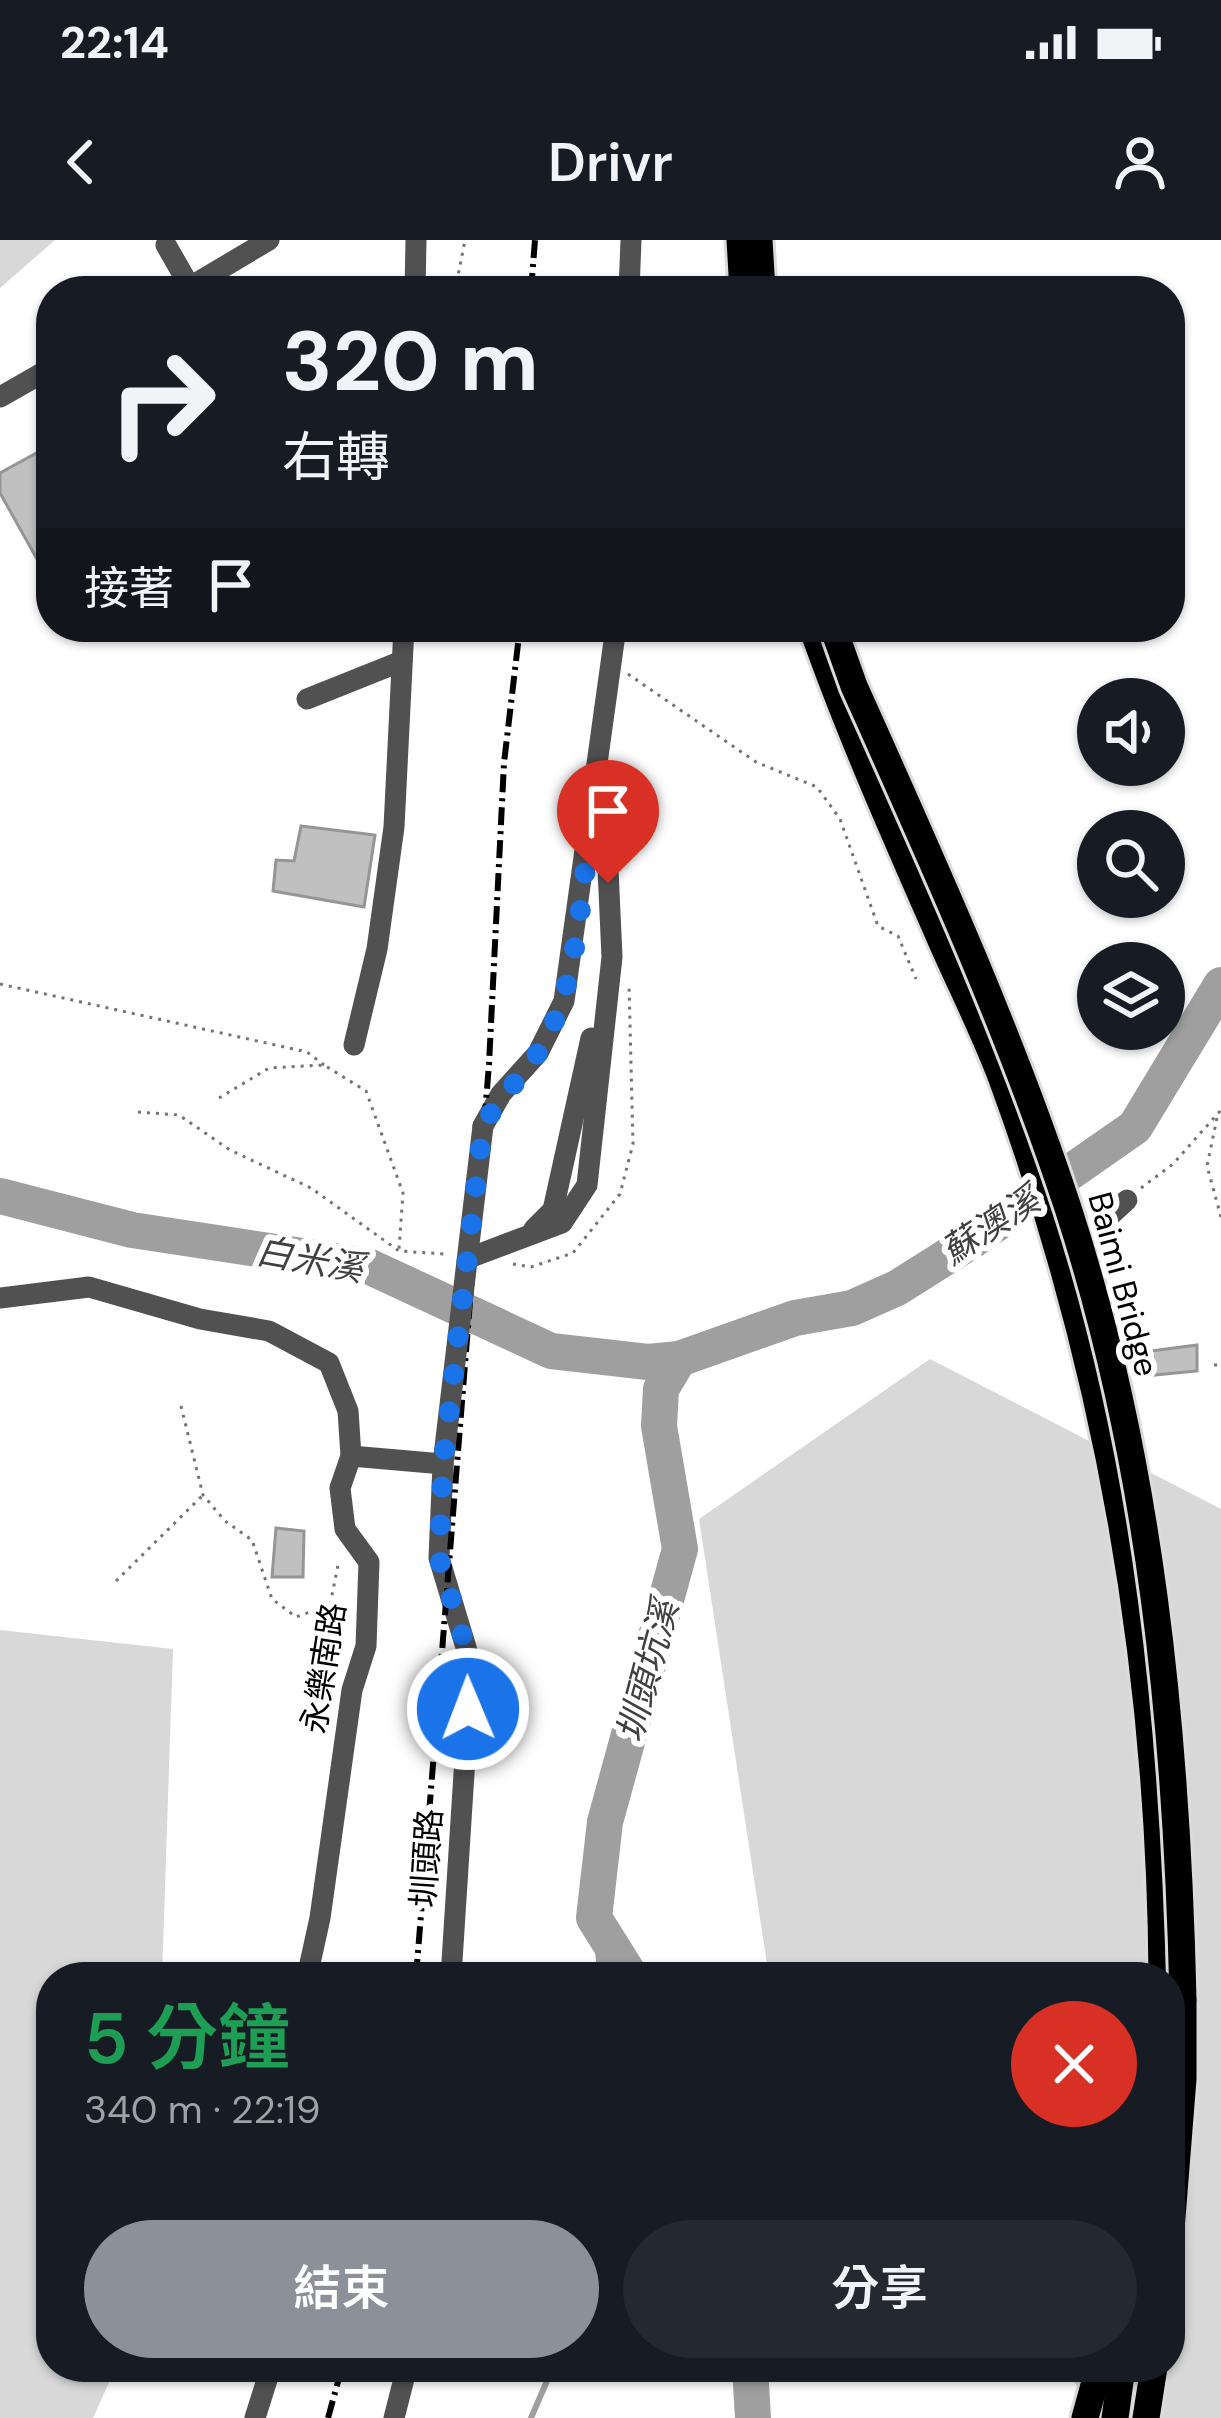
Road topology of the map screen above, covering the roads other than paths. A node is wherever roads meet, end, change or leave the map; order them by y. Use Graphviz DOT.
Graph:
graph roads {
  1 [pos="269,240"];
  2 [pos="416,240"];
  3 [pos="631,240"];
  4 [pos="740,240"];
  5 [pos="759,240"];
  6 [pos="166,245"];
  7 [pos="180,276"];
  8 [pos="208,276"];
  9 [pos="415,276"];
  10 [pos="630,276"];
  11 [pos="742,276"];
  12 [pos="761,276"];
  13 [pos="36,377"];
  14 [pos="0,397"];
  15 [pos="403,642"];
  16 [pos="614,642"];
  17 [pos="818,642"];
  18 [pos="838,642"];
  19 [pos="402,661"];
  20 [pos="308,700"];
  21 [pos="592,816"];
  22 [pos="354,1045"];
  23 [pos="1127,1200"];
  24 [pos="1069,1248"];
  25 [pos="469,1258"];
  26 [pos="0,1298"];
  27 [pos="351,1456"];
  28 [pos="443,1464"];
  29 [pos="310,1962"];
  30 [pos="452,1962"];
  31 [pos="1162,1962"];
  32 [pos="1181,1962"];
  33 [pos="267,2382"];
  34 [pos="403,2382"];
  35 [pos="1095,2382"];
  36 [pos="1120,2382"];
  37 [pos="1151,2382"];
  38 [pos="255,2418"];
  39 [pos="394,2418"];
  40 [pos="1085,2418"];
  41 [pos="1115,2418"];
  42 [pos="1145,2418"];
  1 -- 8 [label="street"];
  2 -- 9 [label="street"];
  3 -- 10 [label="street"];
  4 -- 11 [label="main road"];
  5 -- 12 [label="main road"];
  6 -- 7 [label="street"];
  13 -- 14 [label="street"];
  15 -- 19 [label="street"];
  16 -- 21 [label="street, 圳頭路"];
  17 -- 24 [label="main road, Baimi Bridge"];
  18 -- 24 [label="main road, Baimi Bridge, bridge"];
  19 -- 20 [label="street"];
  19 -- 22 [label="street"];
  21 -- 25 [label="street"];
  21 -- 28 [label="street, 圳頭路, bridge"];
  23 -- 24 [label="street"];
  24 -- 31 [label="main road, Baimi Bridge"];
  24 -- 32 [label="main road, Baimi Bridge, bridge"];
  26 -- 27 [label="street, 永樂南路"];
  27 -- 28 [label="street"];
  27 -- 29 [label="street, 永樂南路"];
  28 -- 30 [label="street, 圳頭路"];
  33 -- 38 [label="street"];
  34 -- 39 [label="street"];
  35 -- 40 [label="main road"];
  36 -- 41 [label="main road"];
  37 -- 42 [label="main road"];
}
